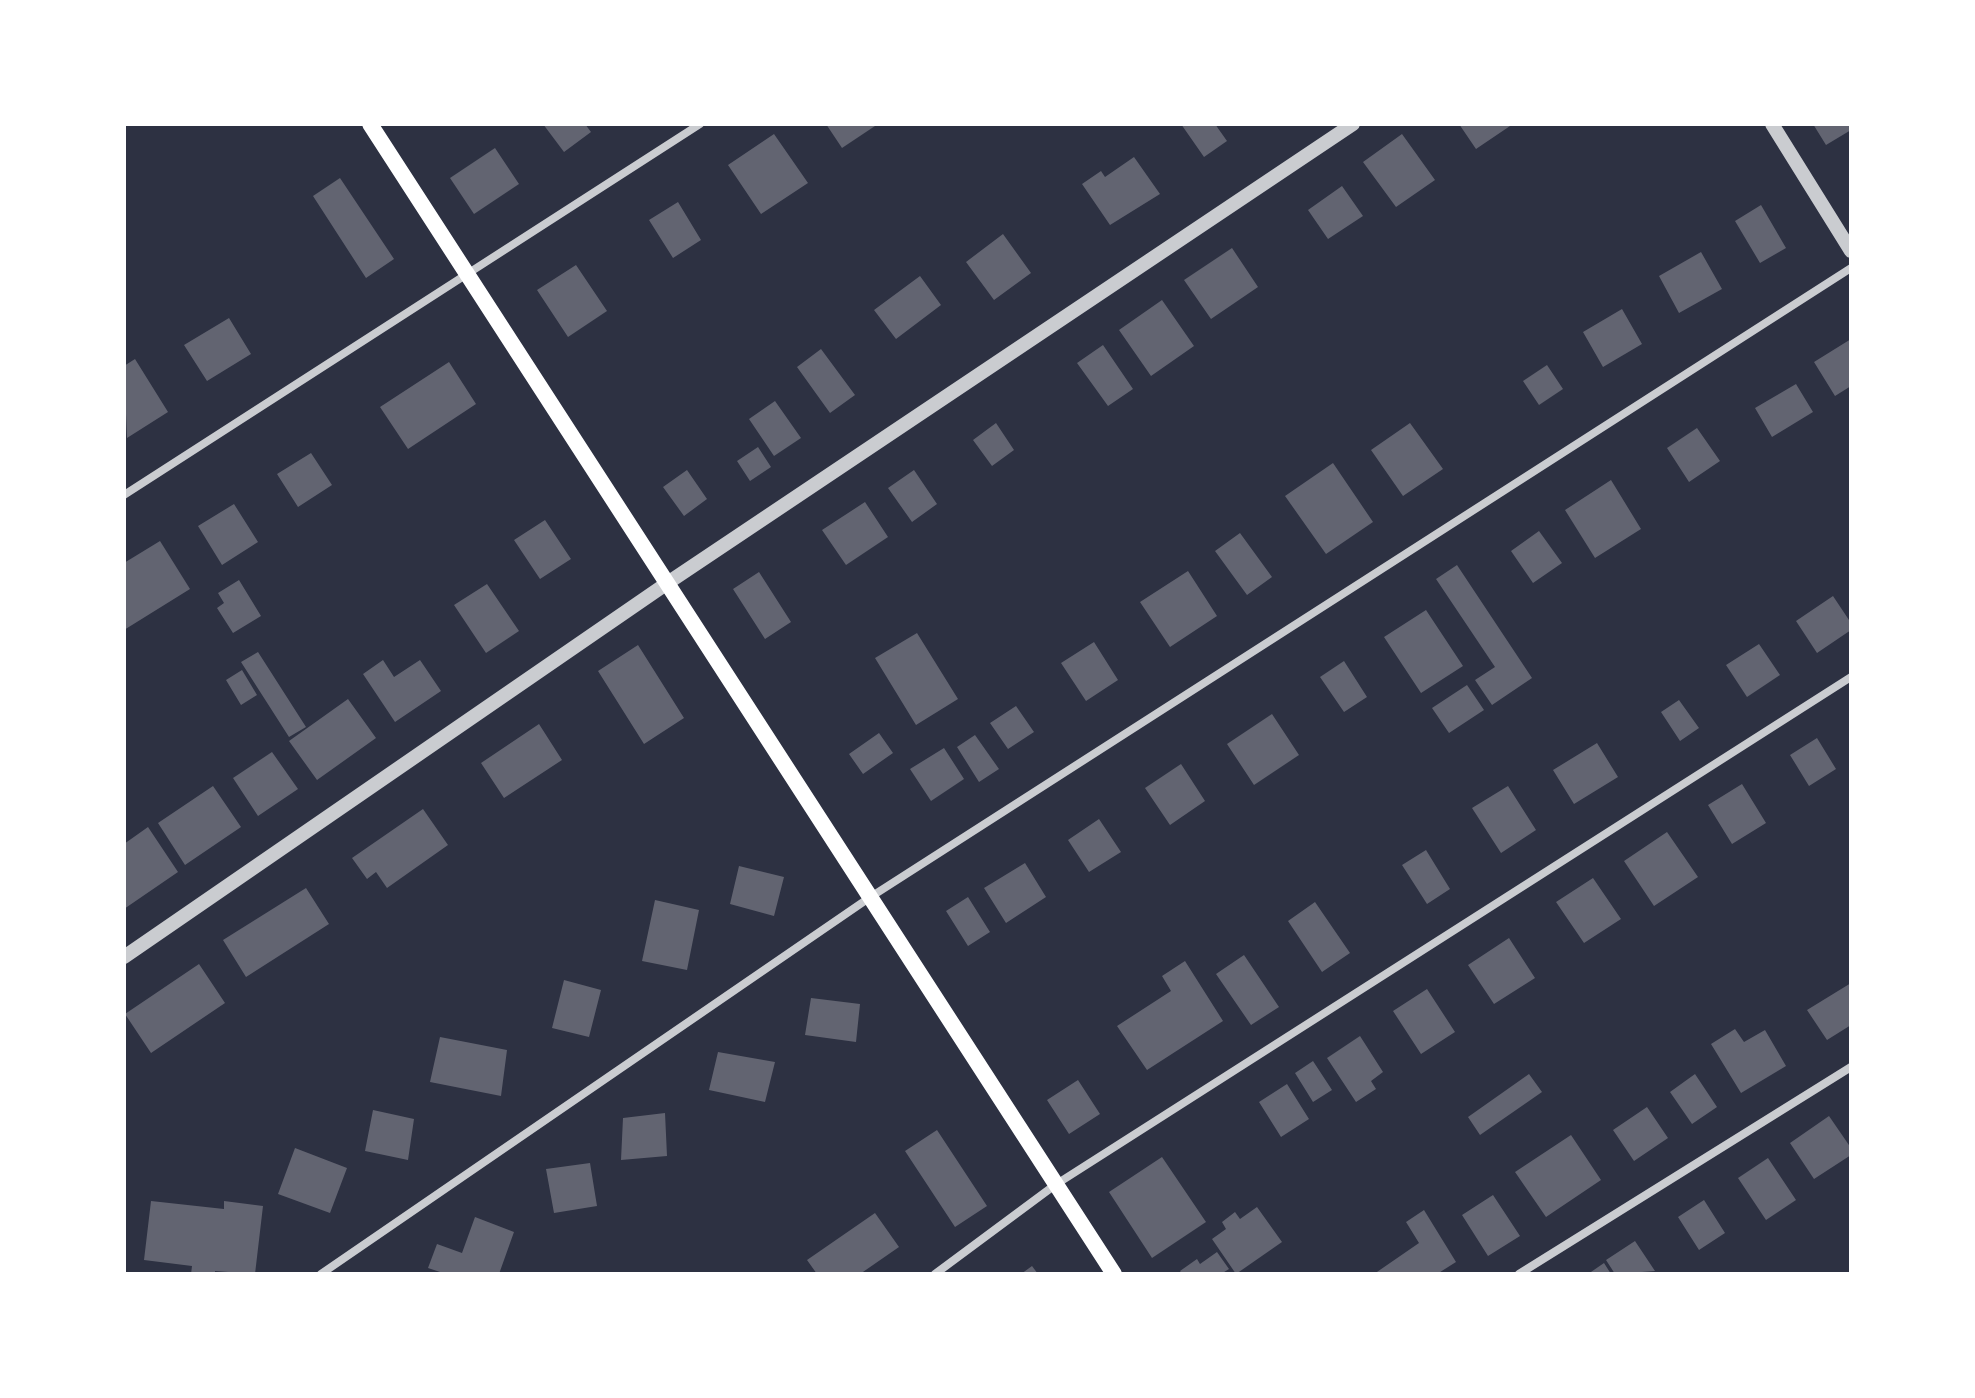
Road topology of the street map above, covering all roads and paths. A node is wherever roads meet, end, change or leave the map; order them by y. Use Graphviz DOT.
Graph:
graph roads {
  1 [pos="370,124"];
  2 [pos="700,124"];
  3 [pos="1353,124"];
  4 [pos="1772,124"];
  5 [pos="1851,251"];
  6 [pos="1851,268"];
  7 [pos="467,274"];
  8 [pos="124,495"];
  9 [pos="666,584"];
  10 [pos="1851,677"];
  11 [pos="869,898"];
  12 [pos="124,957"];
  13 [pos="1851,1067"];
  14 [pos="1055,1185"];
  15 [pos="321,1274"];
  16 [pos="935,1274"];
  17 [pos="1114,1274"];
  18 [pos="1519,1274"];
  1 -- 7 [label="main road"];
  2 -- 7 [label="street"];
  3 -- 9 [label="street"];
  4 -- 5 [label="street"];
  6 -- 11 [label="street"];
  7 -- 8 [label="street"];
  7 -- 9 [label="main road"];
  9 -- 11 [label="main road"];
  9 -- 12 [label="street"];
  10 -- 14 [label="street"];
  11 -- 14 [label="main road"];
  11 -- 15 [label="street"];
  13 -- 18 [label="street"];
  14 -- 16 [label="street"];
  14 -- 17 [label="main road"];
}
